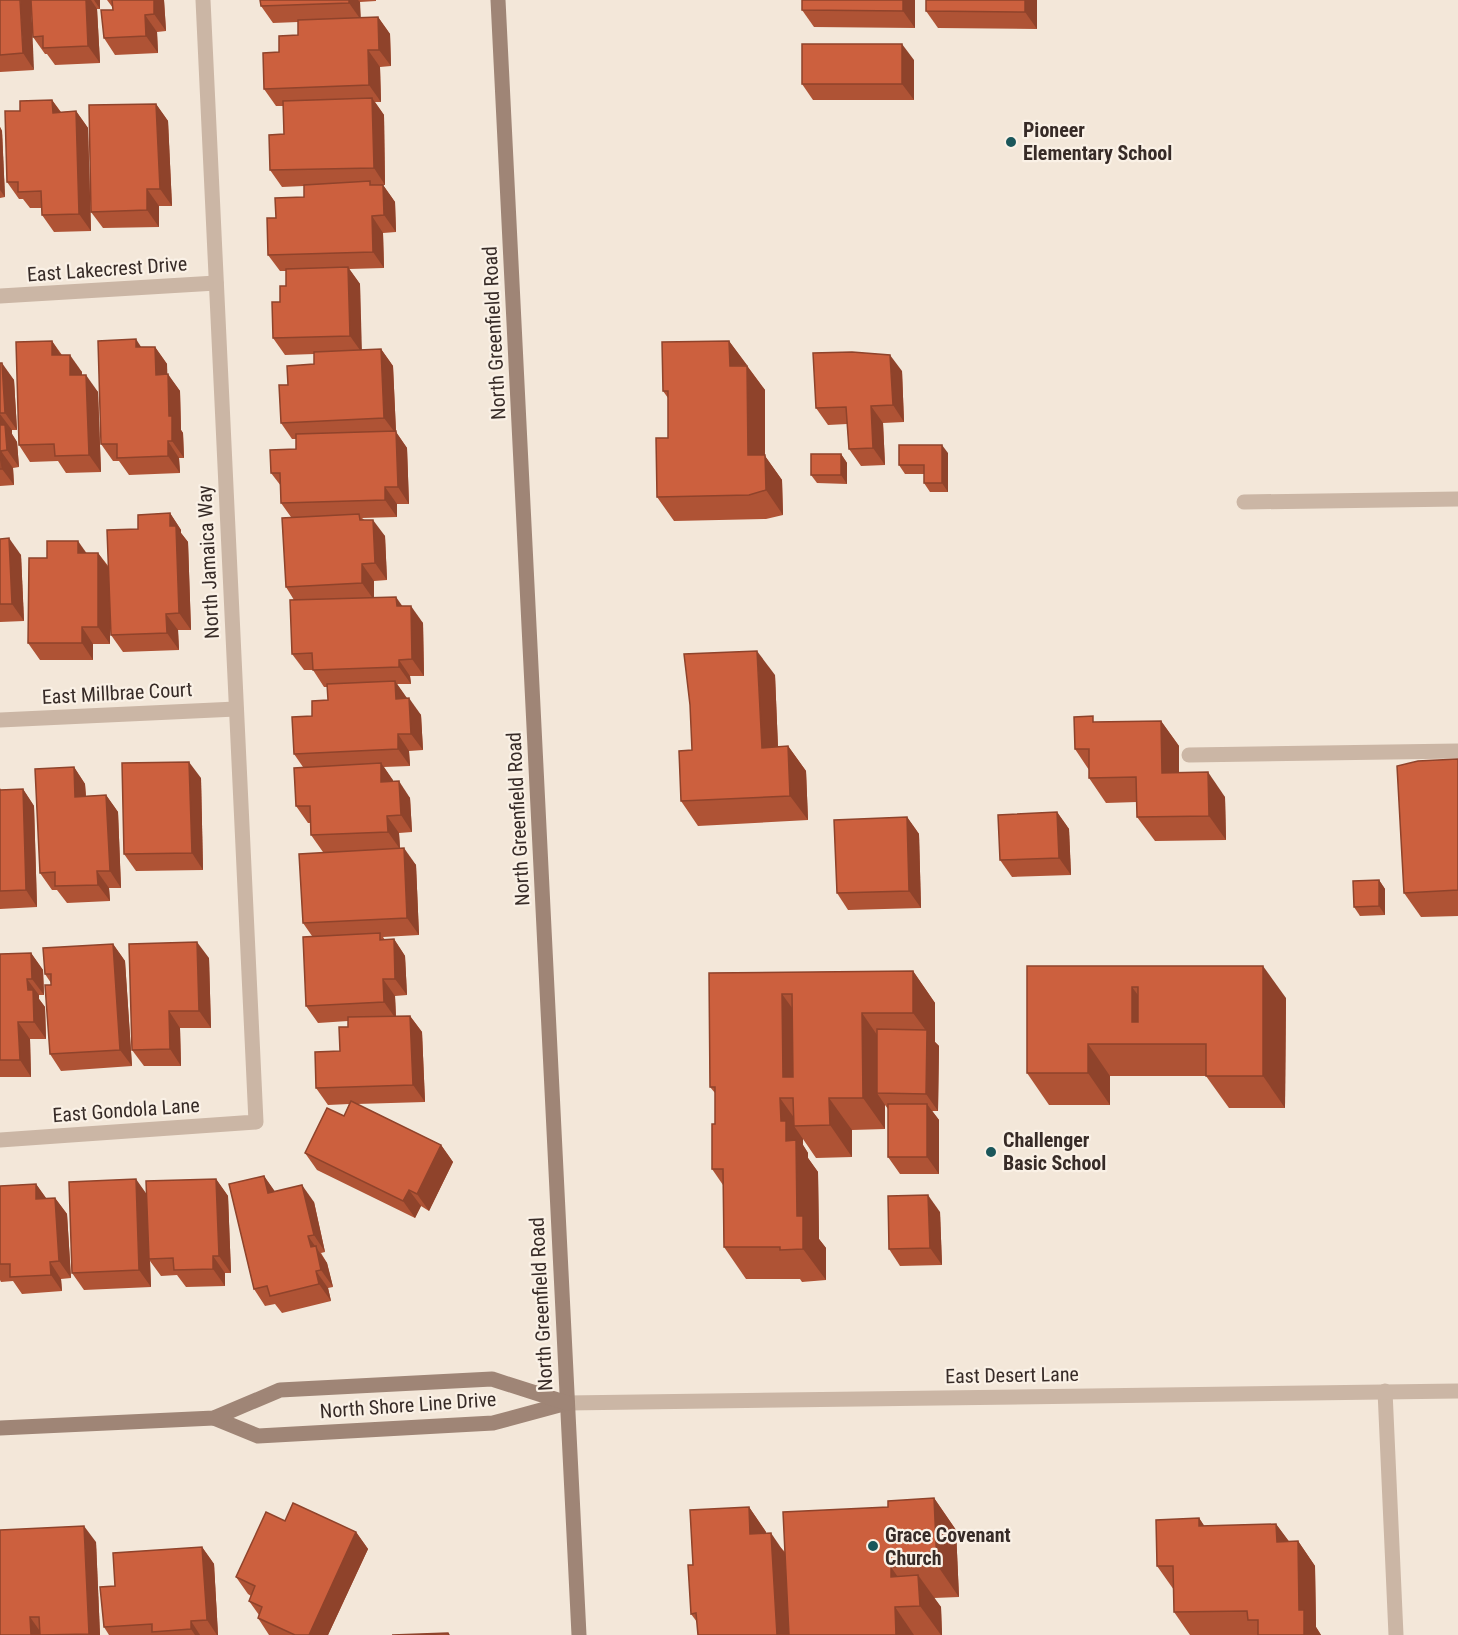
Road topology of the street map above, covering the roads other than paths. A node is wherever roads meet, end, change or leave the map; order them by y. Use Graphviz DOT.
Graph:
graph roads {
  1 [pos="203,0"];
  2 [pos="498,0"];
  3 [pos="216,283"];
  4 [pos="0,296"];
  5 [pos="1458,499"];
  6 [pos="1244,502"];
  7 [pos="236,709"];
  8 [pos="0,720"];
  9 [pos="1458,751"];
  10 [pos="1189,755"];
  11 [pos="256,1122"];
  12 [pos="0,1140"];
  13 [pos="1385,1391"];
  14 [pos="1458,1391"];
  15 [pos="567,1403"];
  16 [pos="214,1418"];
  17 [pos="0,1428"];
  18 [pos="579,1635"];
  19 [pos="1396,1635"];
  1 -- 3 [label="street, North Jamaica Way"];
  2 -- 15 [label="main road, North Greenfield Road"];
  3 -- 4 [label="street, East Lakecrest Drive"];
  3 -- 7 [label="street, North Jamaica Way"];
  5 -- 6 [label="street"];
  7 -- 8 [label="street, East Millbrae Court"];
  7 -- 11 [label="street, North Jamaica Way"];
  9 -- 10 [label="street"];
  11 -- 12 [label="street, East Gondola Lane"];
  13 -- 14 [label="street, East Desert Lane"];
  13 -- 15 [label="street, East Desert Lane"];
  13 -- 19 [label="street"];
  15 -- 16 [label="main road, North Shore Line Drive"];
  15 -- 16 [label="main road, North Shore Line Drive"];
  15 -- 18 [label="main road, North Greenfield Road"];
  16 -- 17 [label="main road, North Shore Line Drive"];
}
